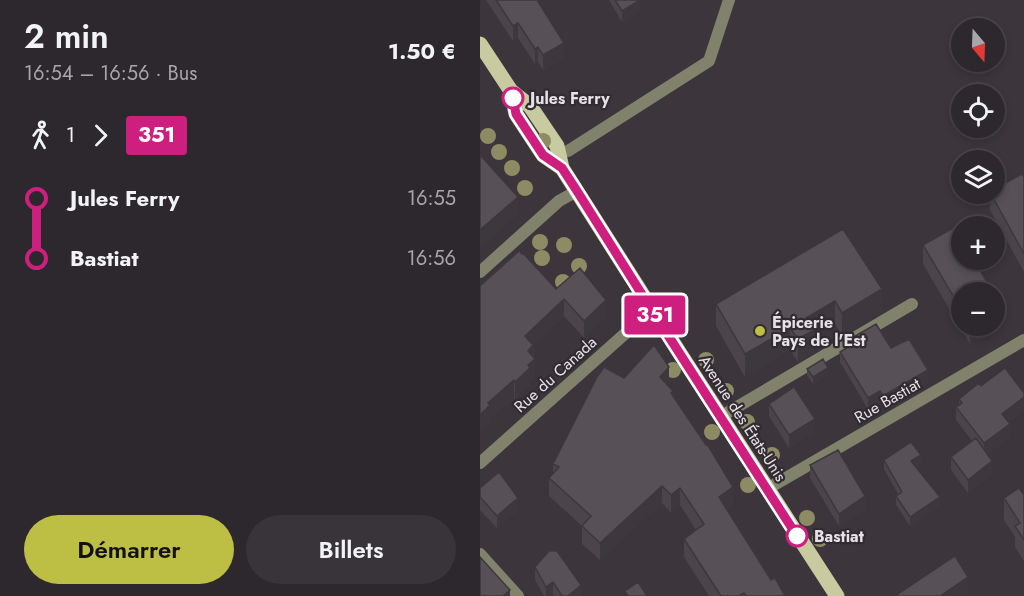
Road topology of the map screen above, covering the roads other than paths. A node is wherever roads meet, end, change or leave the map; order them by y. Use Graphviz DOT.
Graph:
graph roads {
  1 [pos="729,0"];
  2 [pos="480,44"];
  3 [pos="568,151"];
  4 [pos="577,191"];
  5 [pos="480,272"];
  6 [pos="912,304"];
  7 [pos="653,312"];
  8 [pos="1024,340"];
  9 [pos="720,417"];
  10 [pos="480,463"];
  11 [pos="767,489"];
  12 [pos="480,554"];
  13 [pos="518,596"];
  14 [pos="837,596"];
  1 -- 3 [label="street"];
  2 -- 4 [label="main road, Avenue des États-Unis"];
  4 -- 5 [label="street"];
  4 -- 7 [label="main road, Avenue des États-Unis"];
  6 -- 9 [label="street"];
  7 -- 9 [label="main road, Avenue des États-Unis"];
  7 -- 10 [label="street, Rue du Canada"];
  8 -- 11 [label="street, Rue Bastiat"];
  9 -- 11 [label="main road, Avenue des États-Unis"];
  11 -- 14 [label="main road, Avenue des États-Unis"];
  12 -- 13 [label="street"];
}
